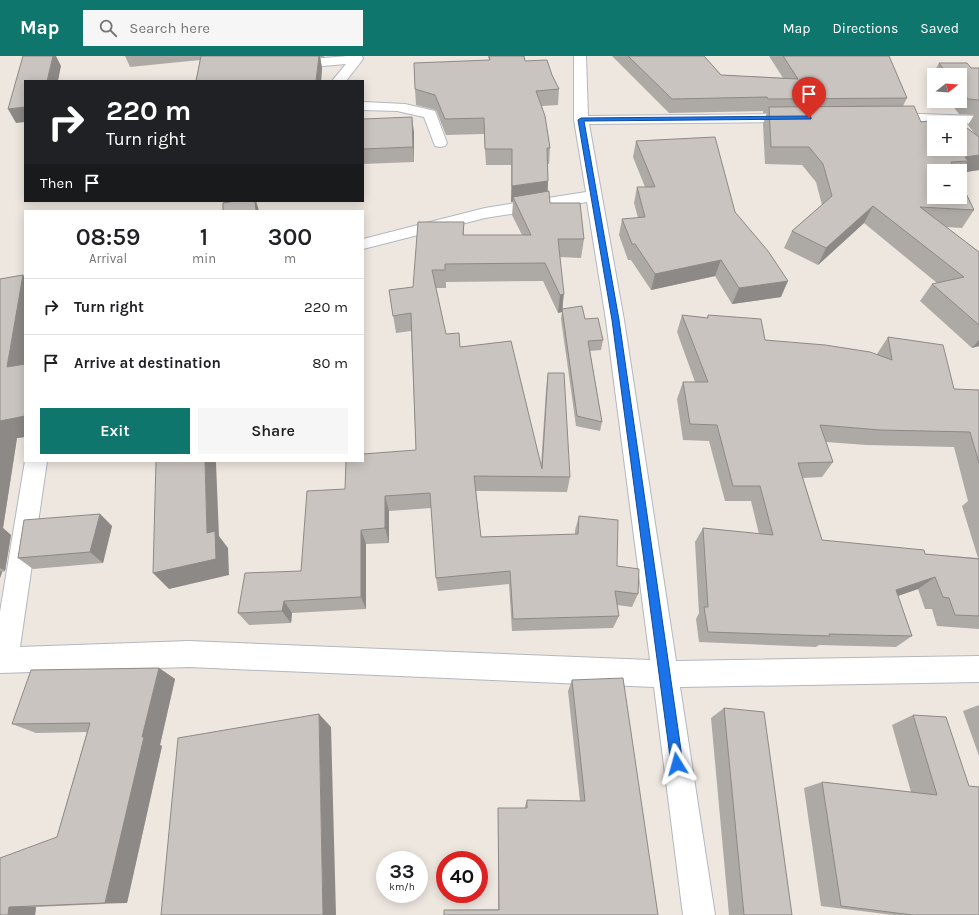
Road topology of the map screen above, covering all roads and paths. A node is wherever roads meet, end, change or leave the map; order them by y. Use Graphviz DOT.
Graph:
graph roads {
  1 [pos="580,56"];
  2 [pos="356,57"];
  3 [pos="277,60"];
  4 [pos="340,80"];
  5 [pos="364,106"];
  6 [pos="876,117"];
  7 [pos="805,118"];
  8 [pos="581,120"];
  9 [pos="979,120"];
  10 [pos="440,142"];
  11 [pos="593,196"];
  12 [pos="364,244"];
  13 [pos="36,462"];
  14 [pos="3,660"];
  15 [pos="979,669"];
  16 [pos="664,674"];
  17 [pos="699,915"];
  1 -- 8 [label="street"];
  2 -- 3 [label="street"];
  2 -- 4 [label="street"];
  5 -- 10 [label="street"];
  6 -- 9 [label="street"];
  7 -- 8 [label="street"];
  8 -- 11 [label="street"];
  11 -- 12 [label="street"];
  11 -- 16 [label="street"];
  13 -- 14 [label="street"];
  14 -- 16 [label="street"];
  15 -- 16 [label="street"];
  16 -- 17 [label="street"];
}
